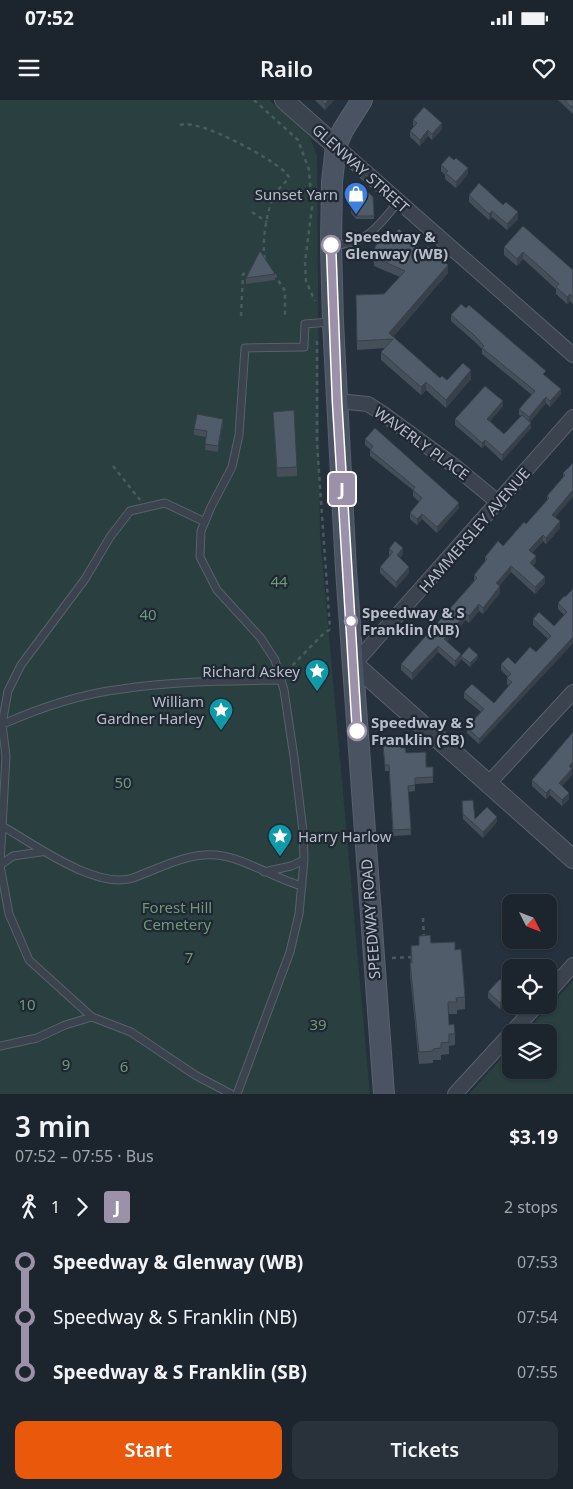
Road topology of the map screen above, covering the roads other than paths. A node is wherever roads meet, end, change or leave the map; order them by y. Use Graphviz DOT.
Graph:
graph roads {
  1 [pos="284,100"];
  2 [pos="362,100"];
  3 [pos="336,146"];
  4 [pos="399,201"];
  5 [pos="331,245"];
  6 [pos="325,322"];
  7 [pos="573,355"];
  8 [pos="337,401"];
  9 [pos="573,418"];
  10 [pos="499,503"];
  11 [pos="204,522"];
  12 [pos="354,664"];
  13 [pos="279,680"];
  14 [pos="573,692"];
  15 [pos="1,724"];
  16 [pos="489,783"];
  17 [pos="2,826"];
  18 [pos="41,852"];
  19 [pos="573,859"];
  20 [pos="304,860"];
  21 [pos="0,864"];
  22 [pos="264,872"];
  23 [pos="302,886"];
  24 [pos="573,965"];
  25 [pos="557,983"];
  26 [pos="529,1014"];
  27 [pos="92,1017"];
  28 [pos="520,1024"];
  29 [pos="502,1044"];
  30 [pos="0,1046"];
  31 [pos="231,1094"];
  32 [pos="237,1094"];
  33 [pos="384,1094"];
  34 [pos="455,1094"];
  1 -- 3 [label="street, GLENWAY STREET"];
  2 -- 3 [label="main road, SPEEDWAY ROAD"];
  3 -- 4 [label="street, GLENWAY STREET"];
  3 -- 5 [label="main road, SPEEDWAY ROAD"];
  4 -- 5 [label="lane"];
  4 -- 7 [label="street, GLENWAY STREET"];
  5 -- 6 [label="main road, SPEEDWAY ROAD"];
  6 -- 8 [label="main road, SPEEDWAY ROAD"];
  6 -- 11 [label="lane"];
  8 -- 10 [label="street, WAVERLY PLACE"];
  8 -- 12 [label="main road, SPEEDWAY ROAD"];
  9 -- 10 [label="street, HAMMERSLEY AVENUE"];
  10 -- 12 [label="street, HAMMERSLEY AVENUE"];
  11 -- 13 [label="lane"];
  11 -- 15 [label="lane"];
  12 -- 16 [label="street"];
  12 -- 33 [label="main road, SPEEDWAY ROAD"];
  13 -- 15 [label="lane"];
  13 -- 20 [label="lane"];
  14 -- 16 [label="street"];
  15 -- 17 [label="lane"];
  16 -- 19 [label="street"];
  17 -- 18 [label="lane"];
  17 -- 21 [label="lane"];
  18 -- 21 [label="lane"];
  18 -- 22 [label="lane"];
  20 -- 22 [label="lane"];
  20 -- 23 [label="lane"];
  21 -- 27 [label="lane"];
  22 -- 23 [label="lane"];
  23 -- 32 [label="lane"];
  24 -- 25 [label="street"];
  26 -- 28 [label="street"];
  27 -- 30 [label="lane"];
  27 -- 31 [label="lane"];
  29 -- 34 [label="street"];
}
